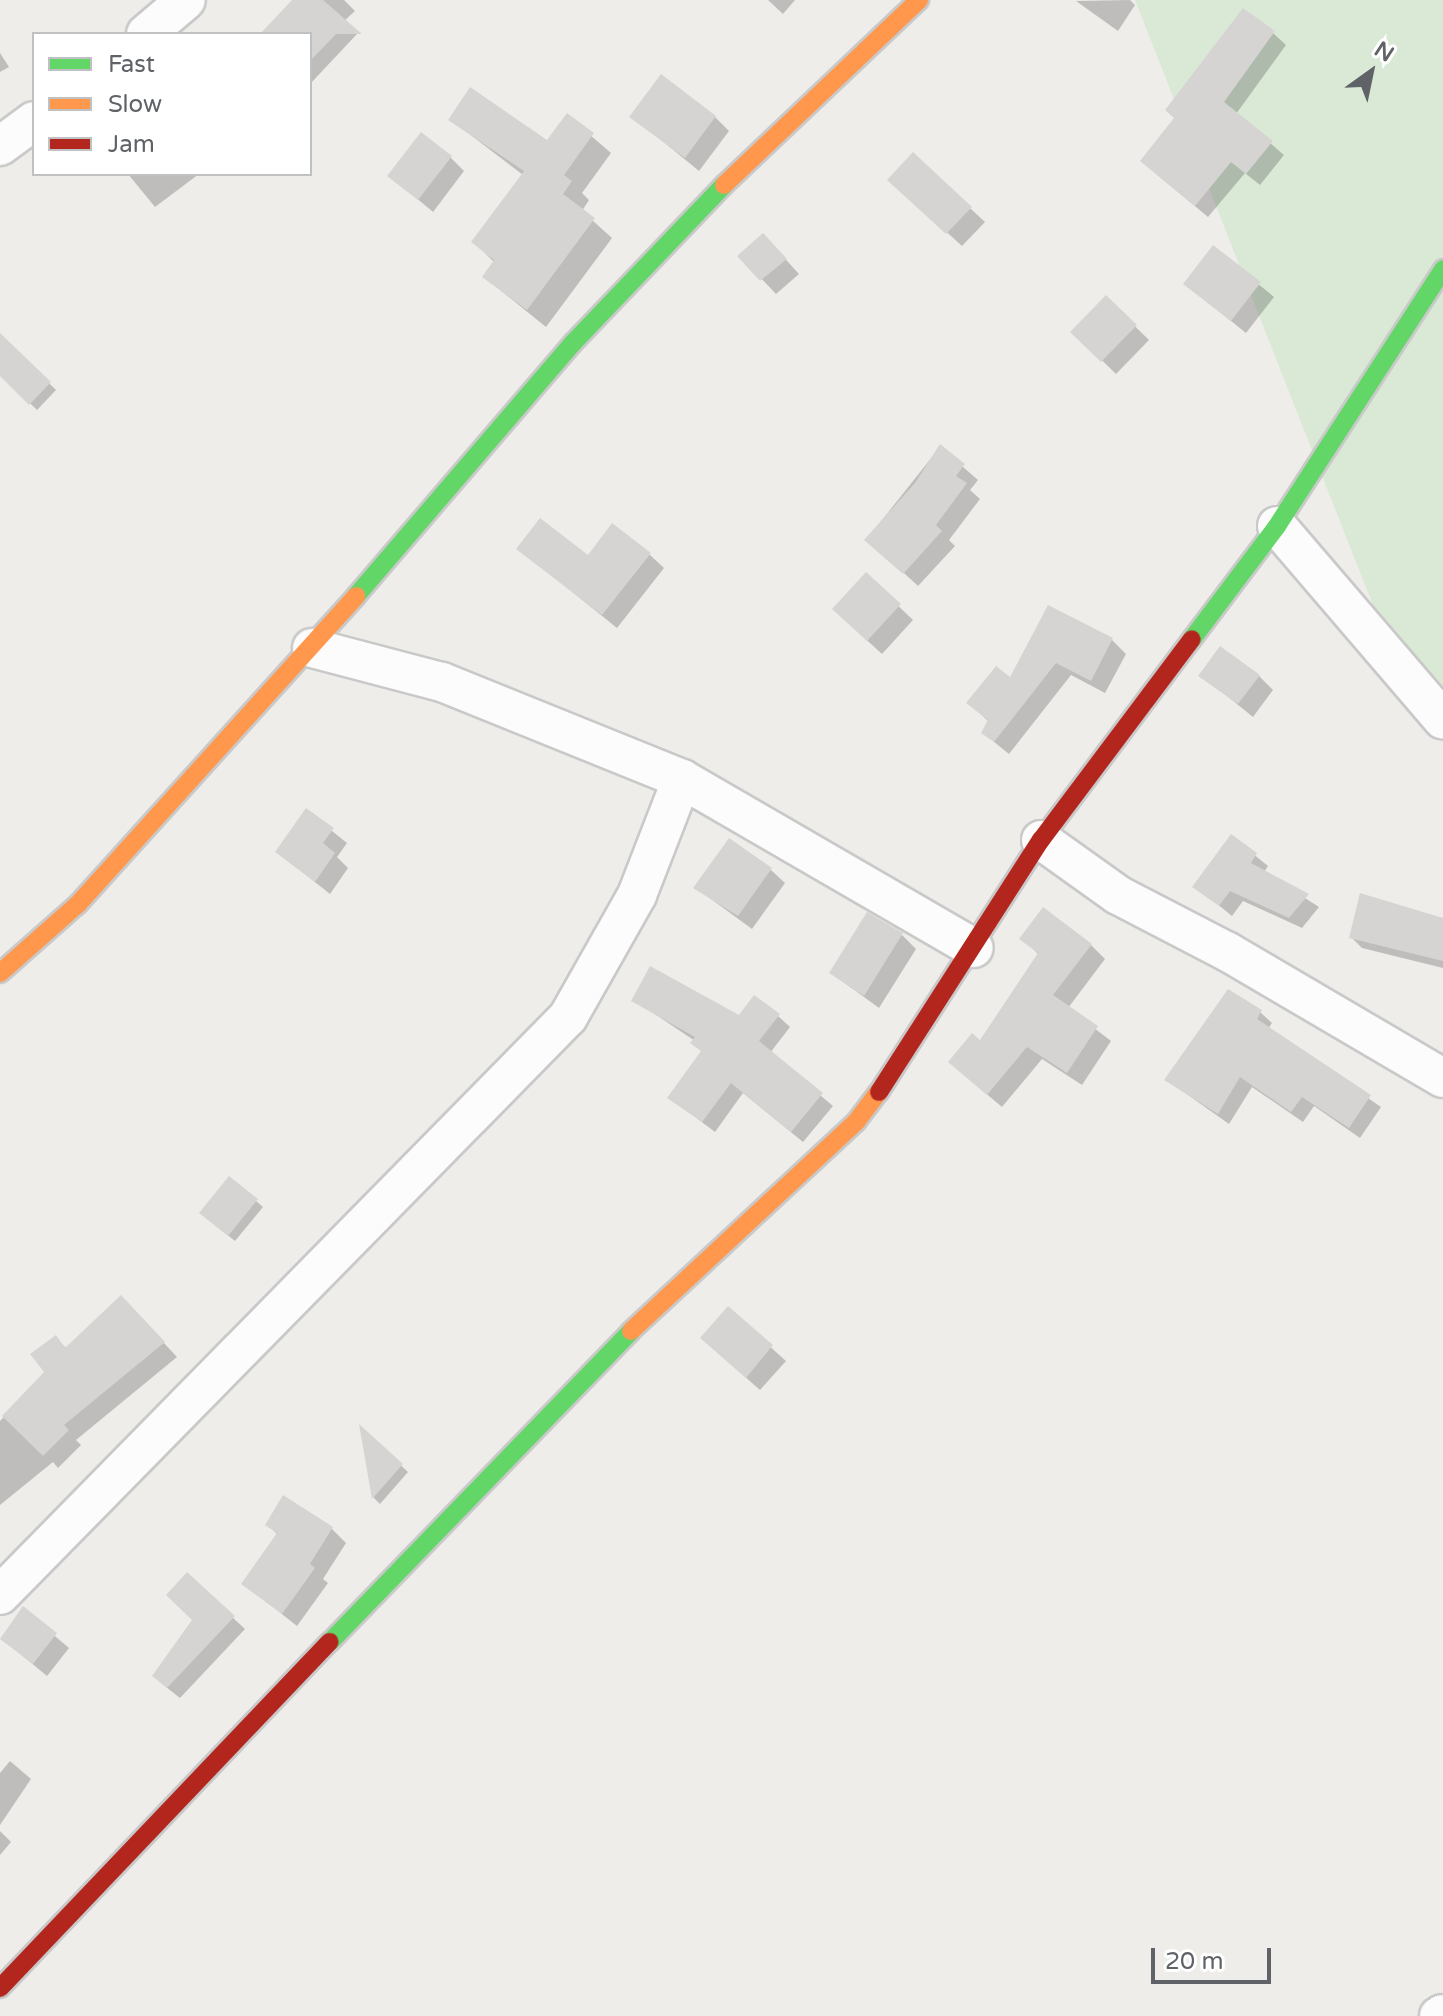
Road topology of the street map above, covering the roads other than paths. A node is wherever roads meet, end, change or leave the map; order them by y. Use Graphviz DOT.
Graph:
graph roads {
  1 [pos="186,0"];
  2 [pos="919,0"];
  3 [pos="148,32"];
  4 [pos="32,122"];
  5 [pos="0,146"];
  6 [pos="1443,269"];
  7 [pos="1277,526"];
  8 [pos="312,648"];
  9 [pos="1443,720"];
  10 [pos="682,779"];
  11 [pos="1041,840"];
  12 [pos="973,948"];
  13 [pos="0,973"];
  14 [pos="1443,1078"];
  15 [pos="0,1595"];
  16 [pos="0,1988"];
  1 -- 3 [label="street"];
  2 -- 8 [label="street"];
  4 -- 5 [label="street"];
  6 -- 7 [label="street"];
  7 -- 9 [label="street"];
  7 -- 11 [label="street"];
  8 -- 10 [label="street"];
  8 -- 13 [label="street"];
  10 -- 12 [label="street"];
  10 -- 15 [label="street"];
  11 -- 12 [label="street"];
  11 -- 14 [label="street"];
  12 -- 16 [label="street"];
}
